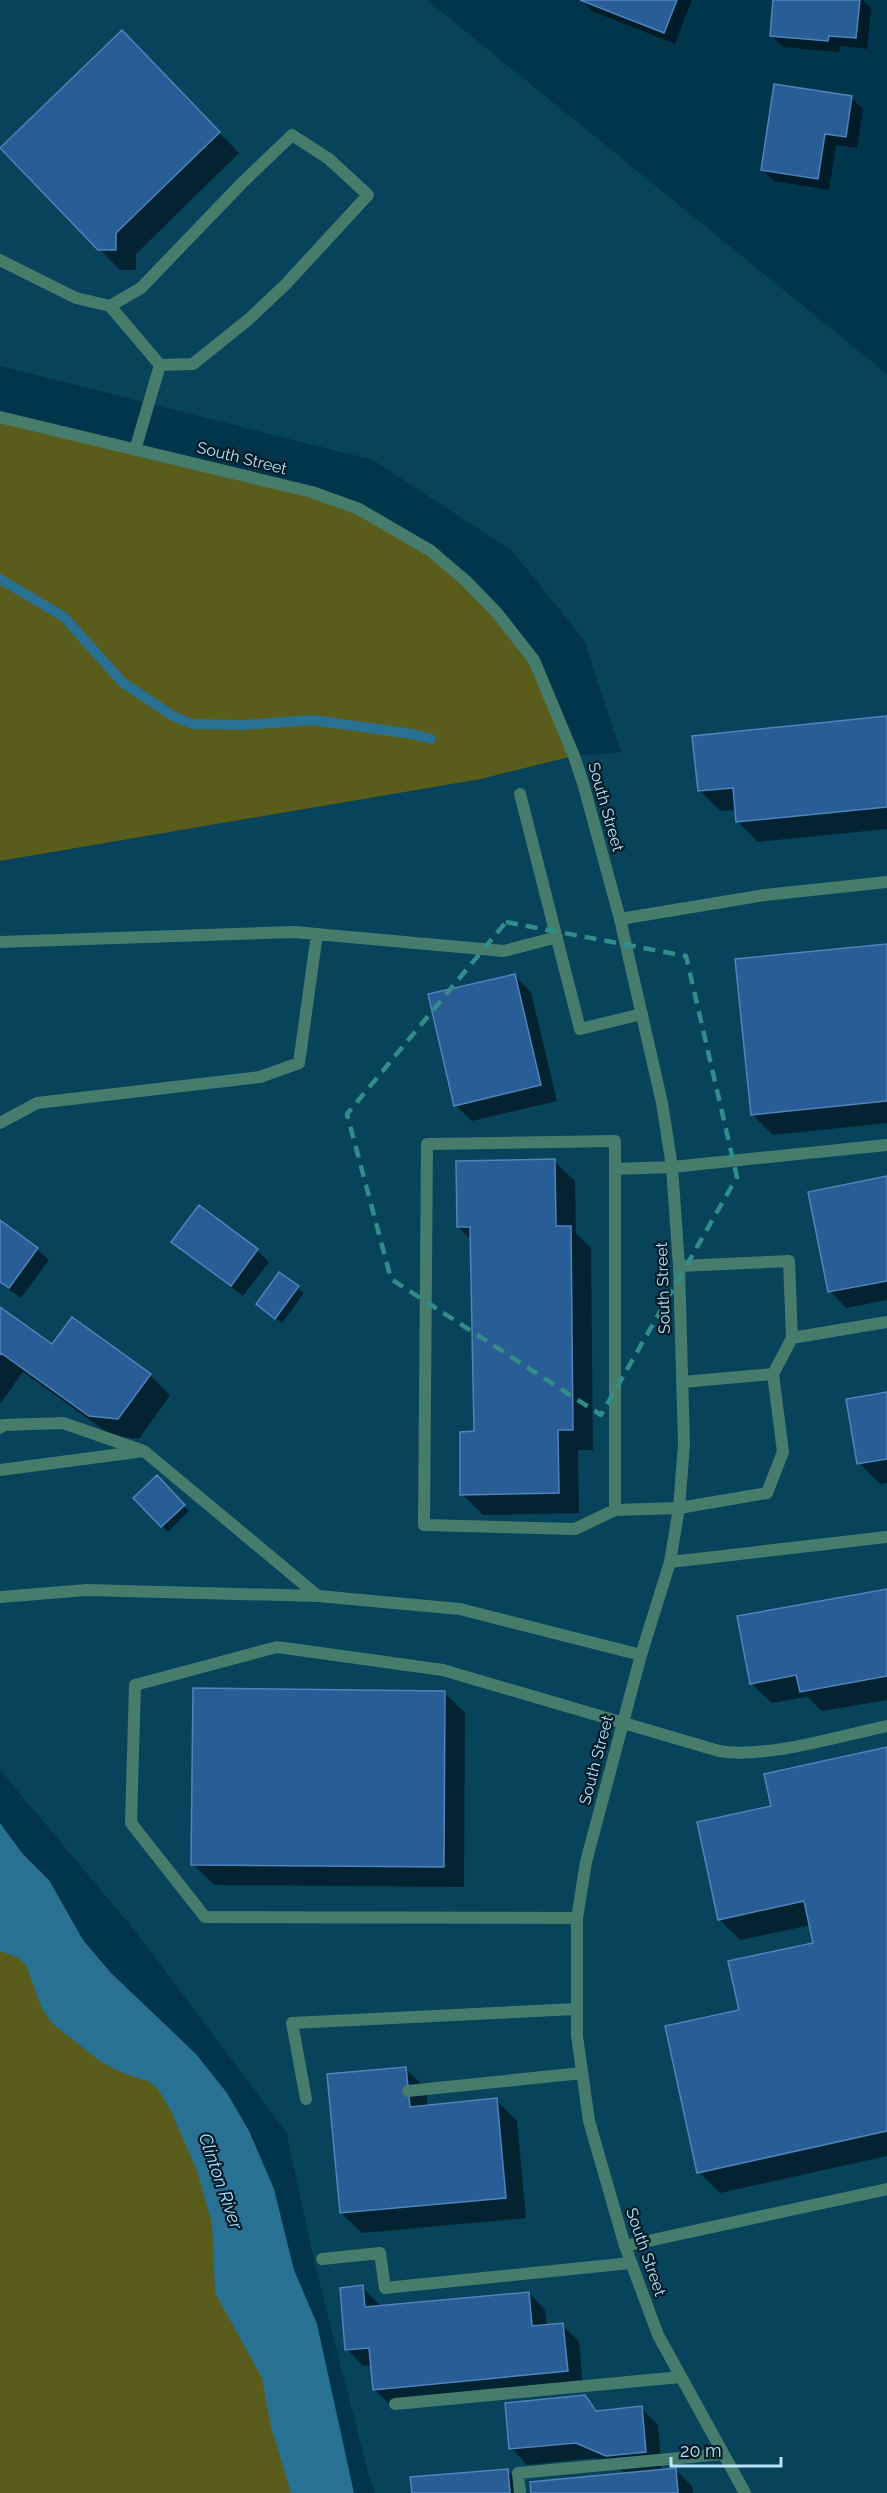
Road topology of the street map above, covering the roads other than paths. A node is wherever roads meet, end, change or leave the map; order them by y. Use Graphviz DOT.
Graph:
graph roads {
  1 [pos="0,260"];
  2 [pos="110,306"];
  3 [pos="160,364"];
  4 [pos="0,417"];
  5 [pos="135,450"];
  6 [pos="520,794"];
  7 [pos="887,882"];
  8 [pos="620,919"];
  9 [pos="316,934"];
  10 [pos="556,937"];
  11 [pos="0,942"];
  12 [pos="642,1014"];
  13 [pos="0,1123"];
  14 [pos="887,1145"];
  15 [pos="672,1167"];
  16 [pos="615,1169"];
  17 [pos="679,1266"];
  18 [pos="887,1322"];
  19 [pos="792,1338"];
  20 [pos="773,1374"];
  21 [pos="683,1382"];
  22 [pos="0,1428"];
  23 [pos="144,1451"];
  24 [pos="0,1470"];
  25 [pos="679,1508"];
  26 [pos="615,1510"];
  27 [pos="887,1537"];
  28 [pos="670,1562"];
  29 [pos="318,1596"];
  30 [pos="0,1597"];
  31 [pos="641,1655"];
  32 [pos="623,1724"];
  33 [pos="887,1726"];
  34 [pos="578,1918"];
  35 [pos="576,2009"];
  36 [pos="582,2073"];
  37 [pos="408,2091"];
  38 [pos="306,2099"];
  39 [pos="887,2189"];
  40 [pos="625,2246"];
  41 [pos="322,2259"];
  42 [pos="631,2263"];
  43 [pos="681,2377"];
  44 [pos="395,2404"];
  45 [pos="723,2454"];
  46 [pos="520,2493"];
  47 [pos="745,2493"];
  1 -- 2 [label="street"];
  2 -- 3 [label="street"];
  2 -- 3 [label="street"];
  3 -- 5 [label="street"];
  4 -- 5 [label="street, South Street"];
  5 -- 8 [label="street, South Street"];
  6 -- 10 [label="street"];
  7 -- 8 [label="street"];
  8 -- 12 [label="street, South Street"];
  9 -- 10 [label="street"];
  9 -- 11 [label="street"];
  9 -- 13 [label="street"];
  10 -- 12 [label="street"];
  12 -- 15 [label="street, South Street"];
  14 -- 15 [label="street"];
  15 -- 16 [label="street"];
  15 -- 17 [label="street, South Street"];
  16 -- 26 [label="street"];
  16 -- 26 [label="street"];
  17 -- 19 [label="street"];
  17 -- 21 [label="street, South Street"];
  18 -- 19 [label="street"];
  19 -- 20 [label="street"];
  20 -- 21 [label="street"];
  20 -- 25 [label="street"];
  21 -- 25 [label="street, South Street"];
  22 -- 23 [label="street"];
  23 -- 24 [label="street"];
  23 -- 29 [label="street"];
  25 -- 26 [label="street"];
  25 -- 28 [label="street, South Street"];
  27 -- 28 [label="street"];
  28 -- 31 [label="street, South Street"];
  29 -- 30 [label="street"];
  29 -- 31 [label="street"];
  31 -- 32 [label="street, South Street"];
  32 -- 33 [label="street"];
  32 -- 34 [label="street, South Street"];
  32 -- 34 [label="street"];
  34 -- 35 [label="street, South Street"];
  35 -- 36 [label="street, South Street"];
  35 -- 38 [label="street"];
  36 -- 37 [label="street"];
  36 -- 40 [label="street, South Street"];
  39 -- 40 [label="street"];
  40 -- 42 [label="street, South Street"];
  41 -- 42 [label="street"];
  42 -- 43 [label="street, South Street"];
  43 -- 44 [label="street"];
  43 -- 45 [label="street, South Street"];
  45 -- 46 [label="street"];
  45 -- 47 [label="street, South Street"];
}
